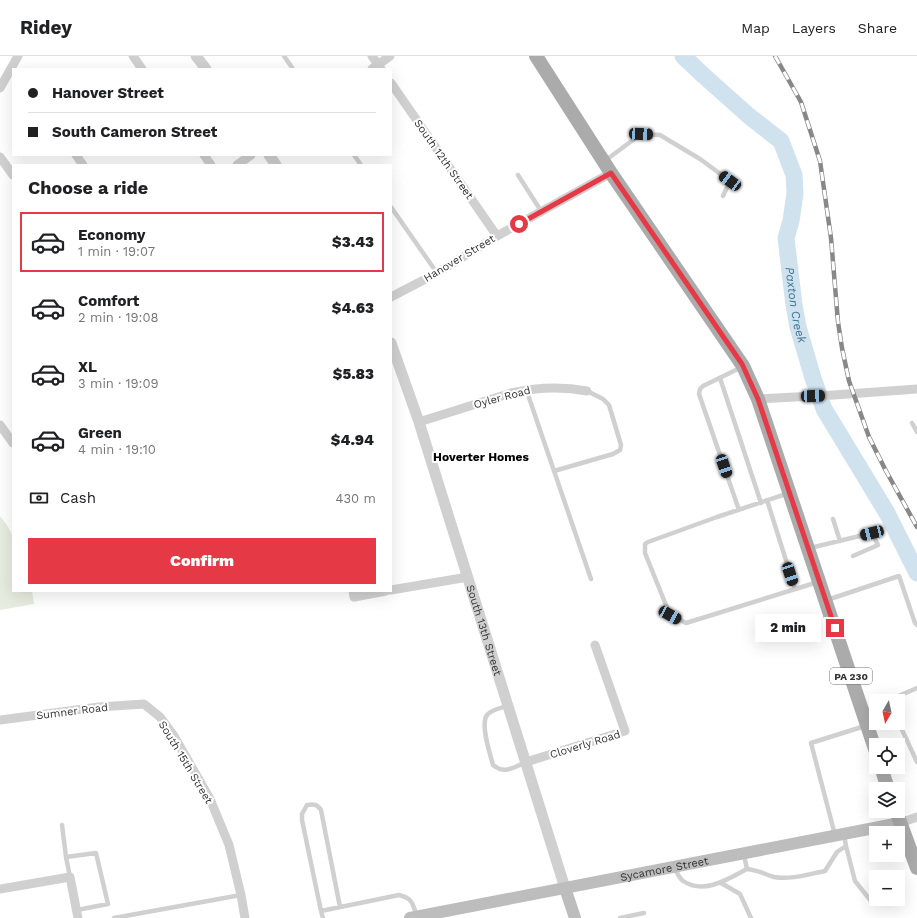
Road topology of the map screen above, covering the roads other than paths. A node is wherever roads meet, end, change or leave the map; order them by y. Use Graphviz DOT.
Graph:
graph roads {
  1 [pos="18,56"];
  2 [pos="133,56"];
  3 [pos="196,56"];
  4 [pos="284,56"];
  5 [pos="372,56"];
  6 [pos="390,56"];
  7 [pos="536,56"];
  8 [pos="12,68"];
  9 [pos="141,68"];
  10 [pos="205,68"];
  11 [pos="293,68"];
  12 [pos="377,68"];
  13 [pos="392,84"];
  14 [pos="0,88"];
  15 [pos="250,156"];
  16 [pos="0,157"];
  17 [pos="238,164"];
  18 [pos="608,167"];
  19 [pos="12,173"];
  20 [pos="518,175"];
  21 [pos="723,196"];
  22 [pos="392,208"];
  23 [pos="541,211"];
  24 [pos="497,236"];
  25 [pos="437,272"];
  26 [pos="392,296"];
  27 [pos="392,346"];
  28 [pos="743,366"];
  29 [pos="720,378"];
  30 [pos="526,389"];
  31 [pos="917,389"];
  32 [pos="588,391"];
  33 [pos="758,399"];
  34 [pos="419,422"];
  35 [pos="912,423"];
  36 [pos="0,425"];
  37 [pos="917,432"];
  38 [pos="12,442"];
  39 [pos="554,471"];
  40 [pos="790,493"];
  41 [pos="767,500"];
  42 [pos="761,503"];
  43 [pos="739,510"];
  44 [pos="833,519"];
  45 [pos="840,541"];
  46 [pos="808,548"];
  47 [pos="854,556"];
  48 [pos="468,577"];
  49 [pos="591,579"];
  50 [pos="819,581"];
  51 [pos="795,589"];
  52 [pos="392,590"];
  53 [pos="375,592"];
  54 [pos="354,594"];
  55 [pos="826,600"];
  56 [pos="917,624"];
  57 [pos="595,645"];
  58 [pos="917,688"];
  59 [pos="904,694"];
  60 [pos="144,704"];
  61 [pos="509,705"];
  62 [pos="869,709"];
  63 [pos="863,712"];
  64 [pos="0,720"];
  65 [pos="867,725"];
  66 [pos="902,730"];
  67 [pos="871,738"];
  68 [pos="526,762"];
  69 [pos="917,762"];
  70 [pos="905,817"];
  71 [pos="917,817"];
  72 [pos="895,818"];
  73 [pos="898,818"];
  74 [pos="62,825"];
  75 [pos="839,835"];
  76 [pos="846,846"];
  77 [pos="744,853"];
  78 [pos="66,857"];
  79 [pos="673,867"];
  80 [pos="917,868"];
  81 [pos="747,869"];
  82 [pos="70,877"];
  83 [pos="721,883"];
  84 [pos="565,888"];
  85 [pos="0,889"];
  86 [pos="241,895"];
  87 [pos="869,898"];
  88 [pos="340,907"];
  89 [pos="321,911"];
  90 [pos="644,913"];
  91 [pos="77,914"];
  92 [pos="114,918"];
  93 [pos="245,918"];
  94 [pos="323,918"];
  95 [pos="414,918"];
  96 [pos="575,918"];
  97 [pos="620,918"];
  98 [pos="751,918"];
  1 -- 8 [label="street"];
  2 -- 9 [label="street"];
  3 -- 10 [label="street"];
  4 -- 11 [label="lane"];
  5 -- 12 [label="street"];
  6 -- 12 [label="street"];
  7 -- 18 [label="main road, PA 230"];
  8 -- 14 [label="street"];
  13 -- 24 [label="street, South 12th Street"];
  15 -- 17 [label="street"];
  16 -- 19 [label="street"];
  18 -- 21 [label="lane"];
  18 -- 23 [label="street, Hanover Street"];
  18 -- 28 [label="main road, PA 230"];
  20 -- 23 [label="lane"];
  22 -- 25 [label="lane"];
  23 -- 24 [label="street, Hanover Street"];
  24 -- 25 [label="street, Hanover Street"];
  25 -- 26 [label="street, Hanover Street"];
  27 -- 34 [label="street, South 13th Street"];
  28 -- 29 [label="lane"];
  28 -- 33 [label="main road, PA 230"];
  29 -- 42 [label="lane"];
  29 -- 43 [label="lane"];
  30 -- 32 [label="street, Oyler Road"];
  30 -- 34 [label="street, Oyler Road"];
  30 -- 39 [label="lane"];
  31 -- 33 [label="street"];
  32 -- 39 [label="lane"];
  33 -- 40 [label="main road, PA 230"];
  34 -- 48 [label="street, South 13th Street"];
  35 -- 37 [label="lane"];
  36 -- 38 [label="street"];
  39 -- 49 [label="lane"];
  40 -- 41 [label="lane"];
  40 -- 46 [label="main road, PA 230"];
  41 -- 42 [label="lane"];
  41 -- 51 [label="lane"];
  42 -- 43 [label="lane"];
  43 -- 51 [label="lane"];
  44 -- 45 [label="lane"];
  45 -- 46 [label="lane"];
  45 -- 47 [label="lane"];
  46 -- 50 [label="main road, PA 230"];
  48 -- 52 [label="street"];
  48 -- 61 [label="street, South 13th Street"];
  50 -- 51 [label="lane"];
  50 -- 55 [label="main road, PA 230"];
  53 -- 54 [label="street"];
  55 -- 56 [label="lane"];
  55 -- 63 [label="main road, PA 230"];
  57 -- 68 [label="street, Cloverly Road"];
  58 -- 59 [label="lane"];
  60 -- 64 [label="street, Sumner Road"];
  60 -- 86 [label="street, South 15th Street"];
  61 -- 68 [label="street, South 13th Street"];
  61 -- 68 [label="lane"];
  62 -- 63 [label="lane"];
  63 -- 65 [label="main road, PA 230"];
  65 -- 67 [label="main road, PA 230"];
  65 -- 75 [label="lane"];
  66 -- 69 [label="lane"];
  68 -- 84 [label="street, South 13th Street"];
  70 -- 71 [label="street, Sycamore Street"];
  72 -- 75 [label="main road, Sycamore Street"];
  73 -- 80 [label="main road"];
  74 -- 78 [label="lane"];
  75 -- 76 [label="lane"];
  75 -- 77 [label="main road, Sycamore Street"];
  76 -- 81 [label="lane"];
  76 -- 87 [label="lane"];
  77 -- 79 [label="main road, Sycamore Street"];
  77 -- 81 [label="lane"];
  78 -- 82 [label="lane"];
  78 -- 91 [label="lane"];
  79 -- 83 [label="lane"];
  79 -- 84 [label="main road, Sycamore Street"];
  81 -- 83 [label="lane"];
  82 -- 85 [label="street"];
  82 -- 91 [label="street"];
  83 -- 98 [label="lane"];
  84 -- 95 [label="main road, Sycamore Street"];
  84 -- 96 [label="main road, South 13th Street"];
  86 -- 92 [label="lane"];
  86 -- 93 [label="street, South 15th Street"];
  88 -- 89 [label="lane"];
  88 -- 89 [label="lane"];
  88 -- 95 [label="lane"];
  89 -- 94 [label="lane"];
  90 -- 97 [label="lane"];
}
